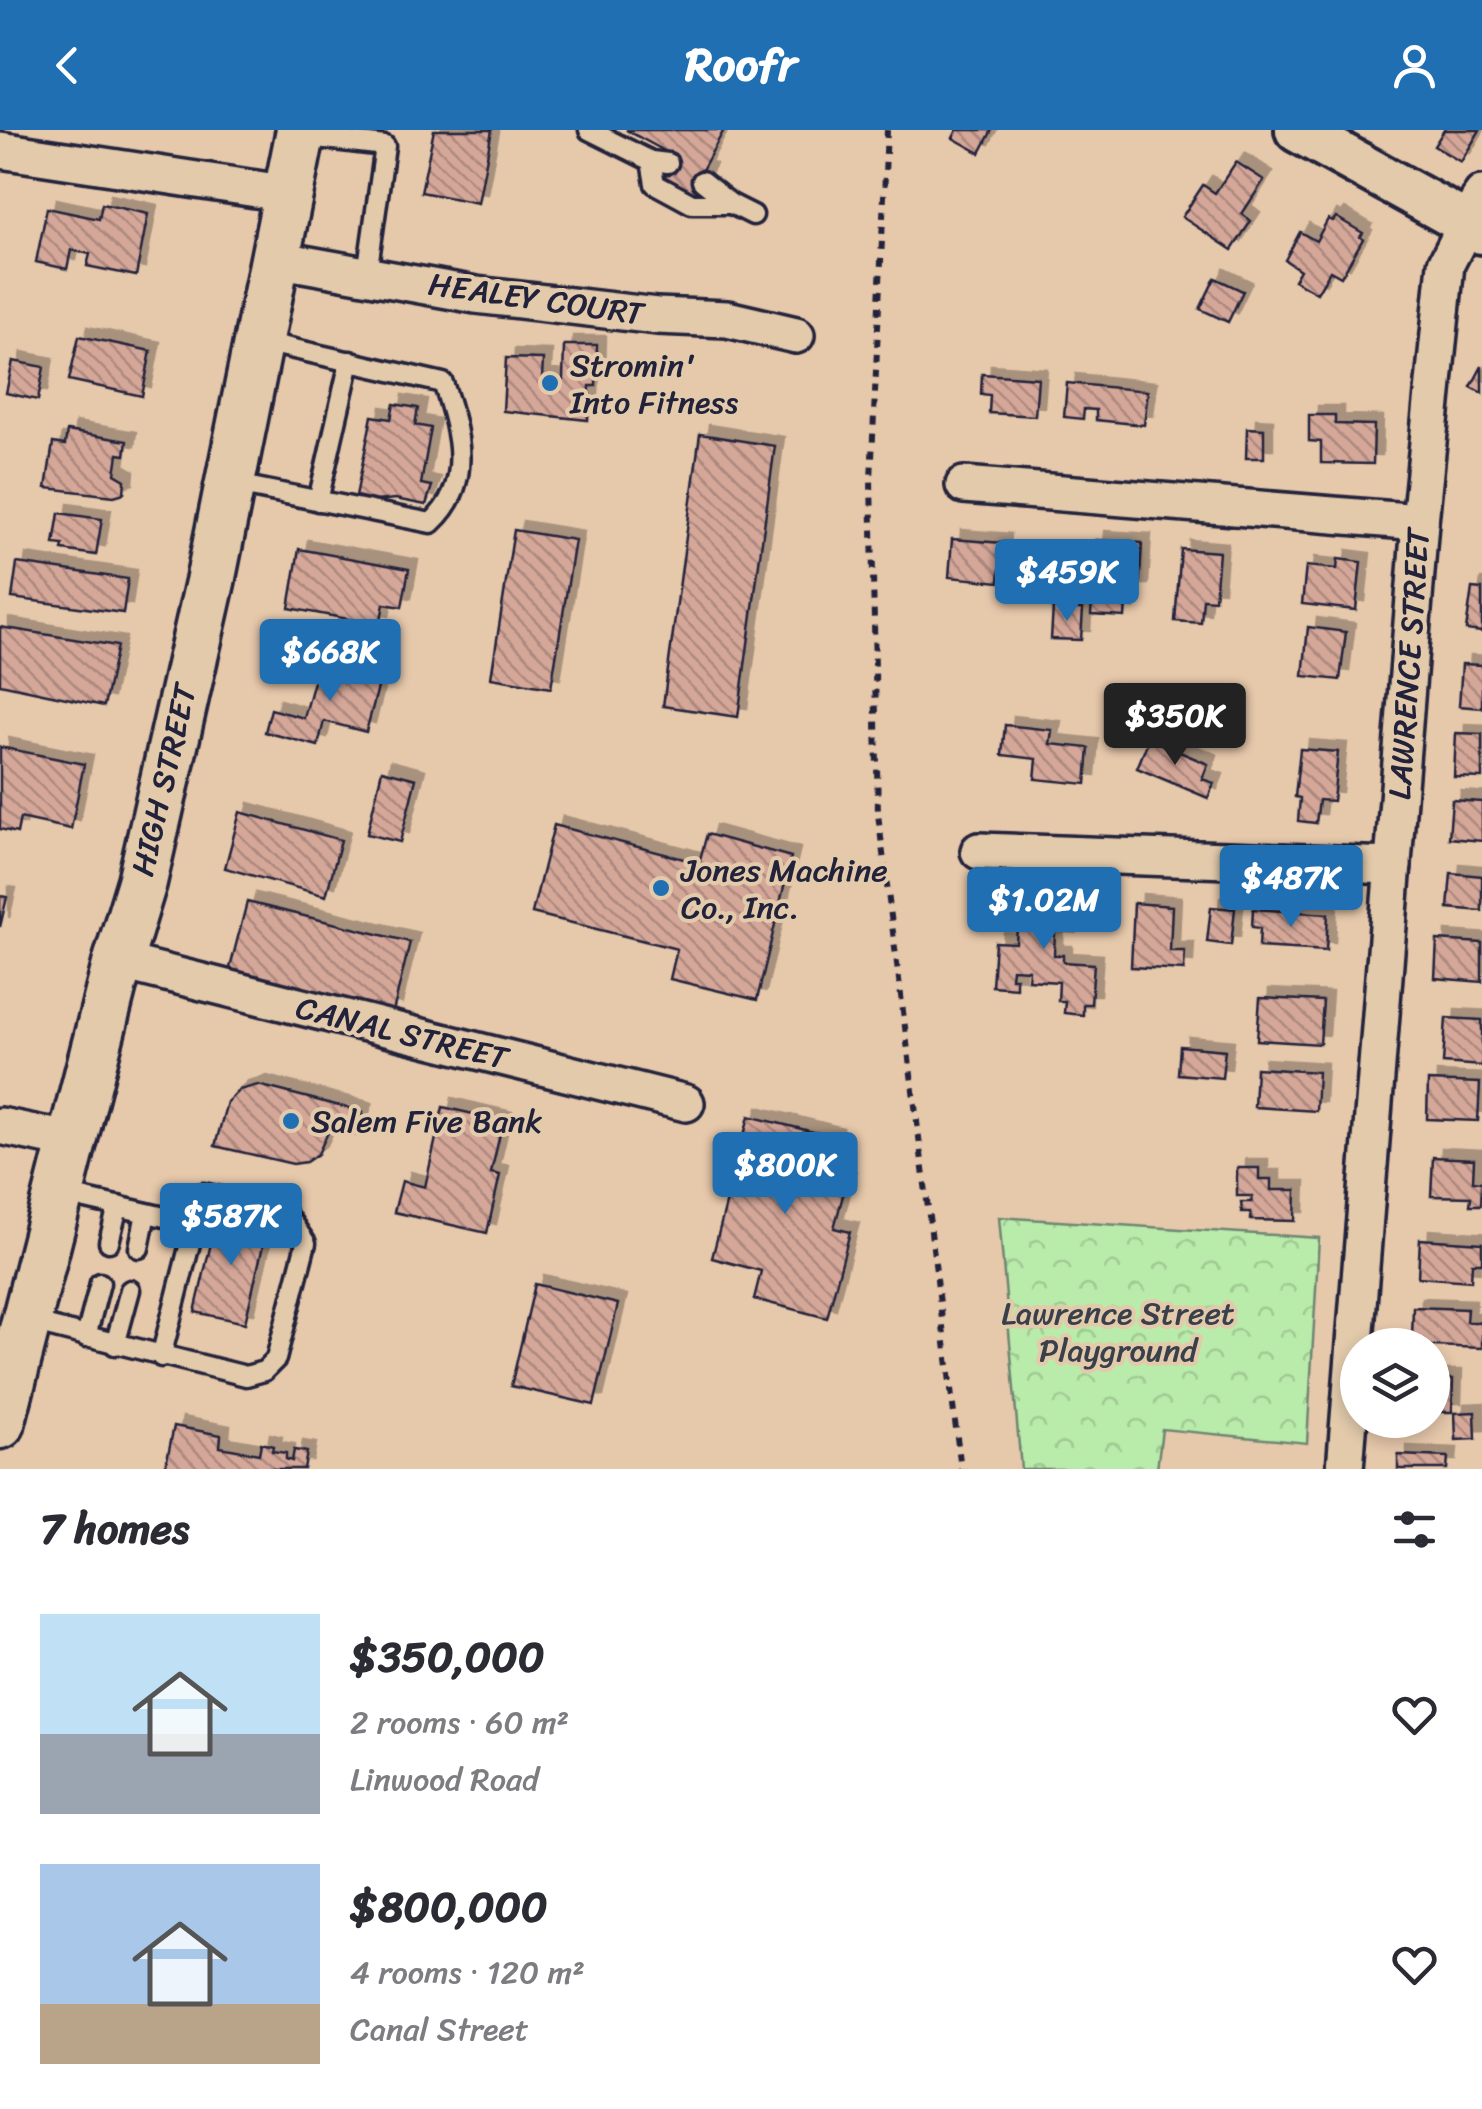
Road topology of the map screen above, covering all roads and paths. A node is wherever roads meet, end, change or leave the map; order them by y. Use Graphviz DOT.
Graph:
graph roads {
  1 [pos="590,130"];
  2 [pos="887,130"];
  3 [pos="1297,130"];
  4 [pos="300,133"];
  5 [pos="0,150"];
  6 [pos="702,182"];
  7 [pos="288,194"];
  8 [pos="730,204"];
  9 [pos="752,215"];
  10 [pos="1477,216"];
  11 [pos="276,260"];
  12 [pos="367,274"];
  13 [pos="796,335"];
  14 [pos="259,341"];
  15 [pos="350,361"];
  16 [pos="229,483"];
  17 [pos="964,484"];
  18 [pos="318,502"];
  19 [pos="1420,522"];
  20 [pos="979,851"];
  21 [pos="1393,866"];
  22 [pos="118,962"];
  23 [pos="686,1103"];
  24 [pos="0,1126"];
  25 [pos="74,1141"];
  26 [pos="60,1192"];
  27 [pos="118,1206"];
  28 [pos="146,1213"];
  29 [pos="194,1224"];
  30 [pos="109,1242"];
  31 [pos="139,1248"];
  32 [pos="100,1283"];
  33 [pos="130,1290"];
  34 [pos="26,1321"];
  35 [pos="86,1337"];
  36 [pos="115,1345"];
  37 [pos="161,1357"];
  38 [pos="0,1424"];
  39 [pos="962,1469"];
  40 [pos="1346,1469"];
  1 -- 8 [label="lane"];
  2 -- 39 [label="path"];
  3 -- 10 [label="street"];
  4 -- 7 [label="main road, HIGH STREET"];
  4 -- 12 [label="lane"];
  5 -- 7 [label="street"];
  6 -- 8 [label="lane"];
  7 -- 11 [label="main road, HIGH STREET"];
  8 -- 9 [label="lane"];
  10 -- 19 [label="street, LAWRENCE STREET"];
  11 -- 12 [label="street, HEALEY COURT"];
  11 -- 14 [label="main road, HIGH STREET"];
  12 -- 13 [label="street, HEALEY COURT"];
  14 -- 15 [label="lane"];
  14 -- 16 [label="main road, HIGH STREET"];
  15 -- 18 [label="lane"];
  15 -- 18 [label="lane"];
  16 -- 18 [label="lane"];
  16 -- 22 [label="main road, HIGH STREET"];
  17 -- 19 [label="street"];
  19 -- 21 [label="street, LAWRENCE STREET"];
  20 -- 21 [label="street"];
  21 -- 40 [label="street, LAWRENCE STREET"];
  22 -- 23 [label="street, CANAL STREET"];
  22 -- 25 [label="main road, HIGH STREET"];
  24 -- 25 [label="street"];
  25 -- 26 [label="main road, HIGH STREET"];
  26 -- 27 [label="lane"];
  26 -- 34 [label="main road, HIGH STREET"];
  27 -- 28 [label="lane"];
  27 -- 30 [label="lane"];
  28 -- 29 [label="lane"];
  28 -- 31 [label="lane"];
  29 -- 37 [label="lane"];
  29 -- 37 [label="lane"];
  32 -- 35 [label="lane"];
  33 -- 36 [label="lane"];
  34 -- 35 [label="lane"];
  34 -- 38 [label="main road, HIGH STREET"];
  35 -- 36 [label="lane"];
  36 -- 37 [label="lane"];
}
